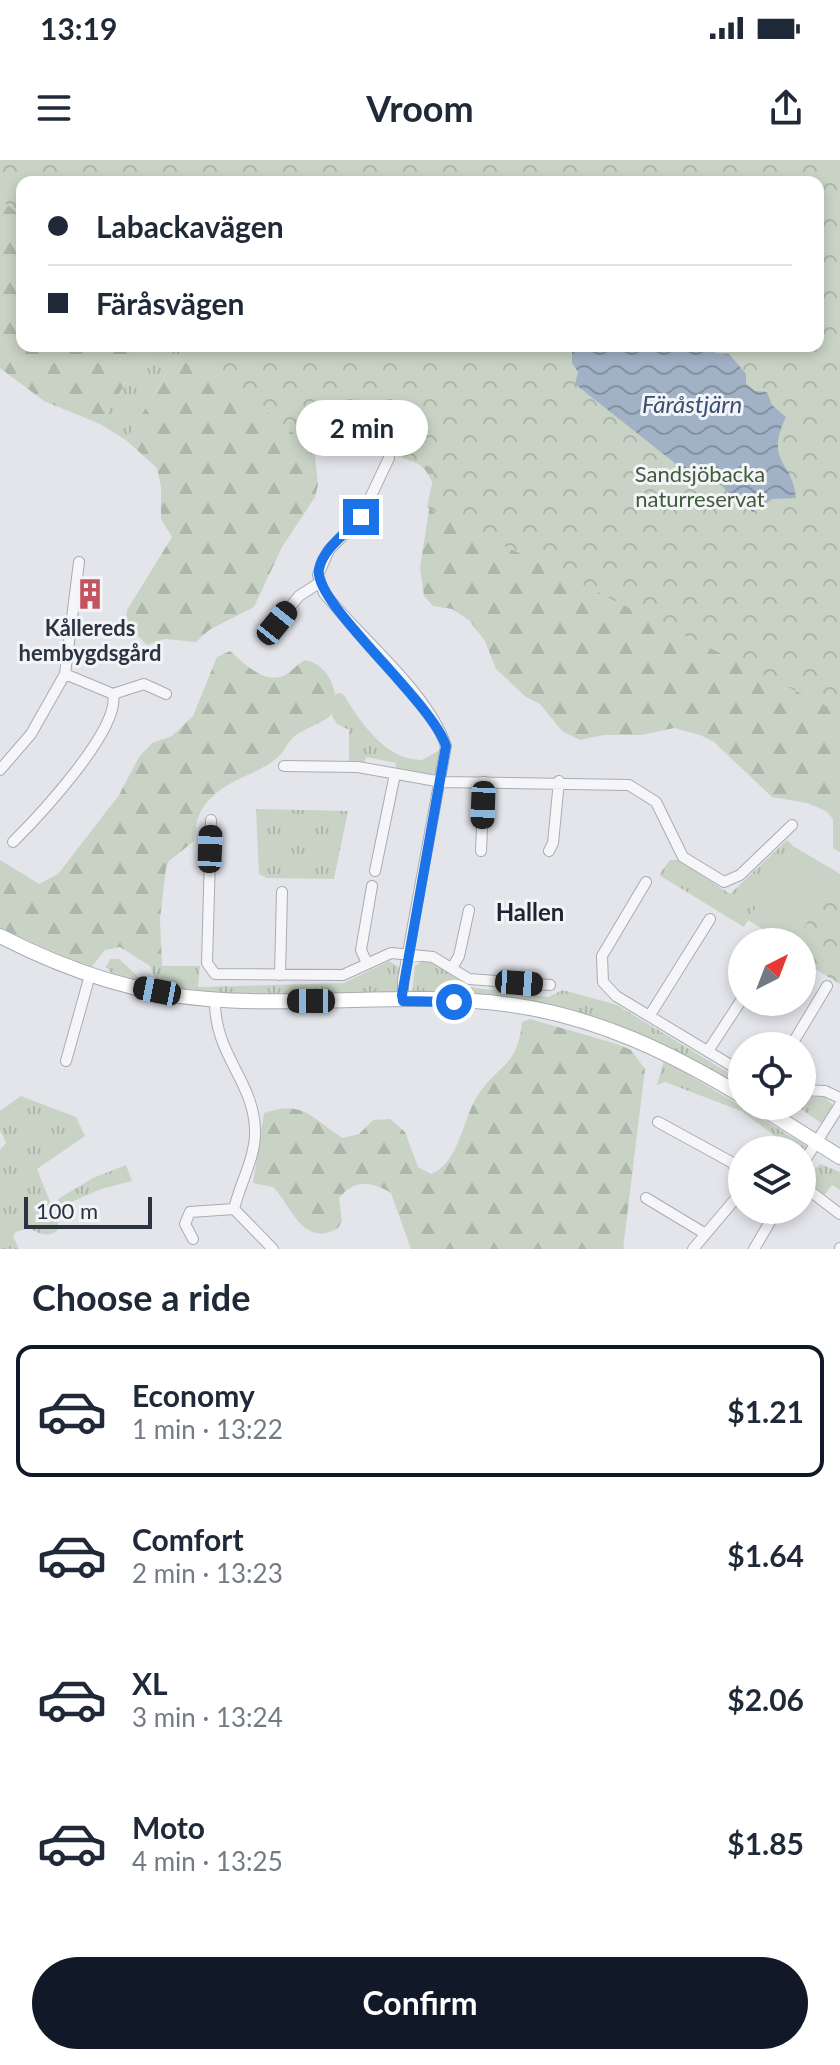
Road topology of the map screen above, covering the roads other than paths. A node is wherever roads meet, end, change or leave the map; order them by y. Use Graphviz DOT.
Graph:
graph roads {
  1 [pos="389,458"];
  2 [pos="79,562"];
  3 [pos="319,583"];
  4 [pos="277,623"];
  5 [pos="65,674"];
  6 [pos="113,694"];
  7 [pos="166,694"];
  8 [pos="284,766"];
  9 [pos="0,770"];
  10 [pos="395,774"];
  11 [pos="559,781"];
  12 [pos="442,782"];
  13 [pos="484,782"];
  14 [pos="211,820"];
  15 [pos="792,825"];
  16 [pos="13,842"];
  17 [pos="481,851"];
  18 [pos="549,851"];
  19 [pos="375,871"];
  20 [pos="646,882"];
  21 [pos="372,886"];
  22 [pos="282,892"];
  23 [pos="469,910"];
  24 [pos="710,919"];
  25 [pos="0,936"];
  26 [pos="408,955"];
  27 [pos="367,963"];
  28 [pos="452,968"];
  29 [pos="90,975"];
  30 [pos="280,975"];
  31 [pos="550,985"];
  32 [pos="827,986"];
  33 [pos="215,1000"];
  34 [pos="403,1001"];
  35 [pos="650,1015"];
  36 [pos="731,1016"];
  37 [pos="799,1032"];
  38 [pos="708,1051"];
  39 [pos="66,1061"];
  40 [pos="728,1063"];
  41 [pos="728,1088"];
  42 [pos="816,1091"];
  43 [pos="840,1098"];
  44 [pos="840,1105"];
  45 [pos="782,1120"];
  46 [pos="658,1122"];
  47 [pos="818,1142"];
  48 [pos="816,1145"];
  49 [pos="840,1157"];
  50 [pos="728,1160"];
  51 [pos="816,1196"];
  52 [pos="646,1198"];
  53 [pos="728,1206"];
  54 [pos="234,1209"];
  55 [pos="840,1214"];
  56 [pos="769,1224"];
  57 [pos="704,1233"];
  58 [pos="193,1239"];
  59 [pos="273,1249"];
  60 [pos="693,1249"];
  61 [pos="754,1249"];
  1 -- 3 [label="street"];
  2 -- 5 [label="street"];
  3 -- 4 [label="street"];
  3 -- 12 [label="street"];
  5 -- 6 [label="street"];
  5 -- 9 [label="street"];
  6 -- 7 [label="street"];
  6 -- 16 [label="street"];
  8 -- 10 [label="street"];
  10 -- 12 [label="street"];
  10 -- 19 [label="street"];
  11 -- 13 [label="street"];
  11 -- 15 [label="street"];
  11 -- 18 [label="street"];
  12 -- 13 [label="street"];
  12 -- 26 [label="street"];
  13 -- 17 [label="street"];
  14 -- 30 [label="street"];
  20 -- 35 [label="street"];
  21 -- 27 [label="street"];
  22 -- 30 [label="street"];
  23 -- 28 [label="street"];
  24 -- 35 [label="street"];
  25 -- 29 [label="street"];
  26 -- 27 [label="street"];
  26 -- 28 [label="street"];
  26 -- 34 [label="street"];
  27 -- 30 [label="street"];
  28 -- 31 [label="street"];
  29 -- 33 [label="street"];
  29 -- 39 [label="street"];
  32 -- 37 [label="street"];
  33 -- 34 [label="street"];
  33 -- 54 [label="street"];
  34 -- 41 [label="street"];
  35 -- 38 [label="street"];
  36 -- 38 [label="street"];
  38 -- 40 [label="street"];
  42 -- 43 [label="street"];
  44 -- 47 [label="street"];
  45 -- 47 [label="street"];
  46 -- 50 [label="street"];
  47 -- 48 [label="street"];
  47 -- 49 [label="street"];
  51 -- 55 [label="street"];
  52 -- 57 [label="street"];
  53 -- 57 [label="street"];
  54 -- 58 [label="street"];
  54 -- 59 [label="street"];
  56 -- 61 [label="street"];
  57 -- 60 [label="street"];
}
